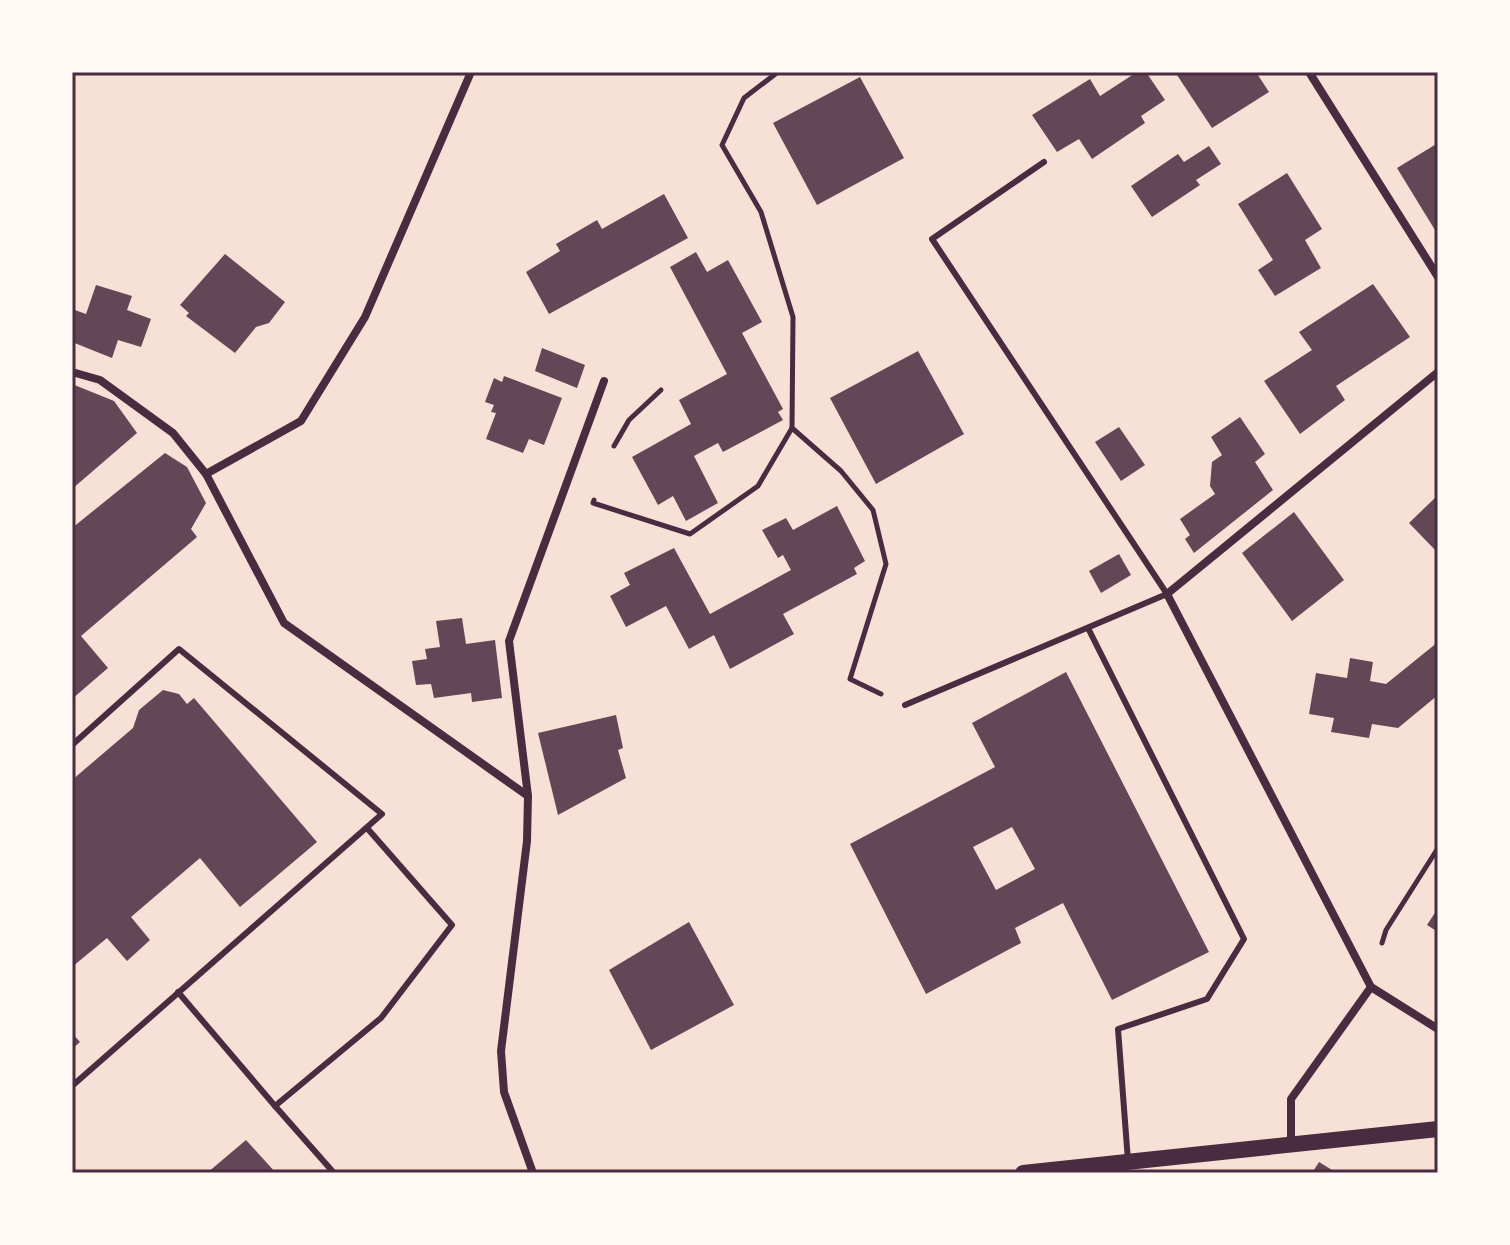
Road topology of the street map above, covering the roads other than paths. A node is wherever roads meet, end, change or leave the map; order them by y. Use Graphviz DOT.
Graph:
graph roads {
  1 [pos="471,72"];
  2 [pos="1309,72"];
  3 [pos="1044,162"];
  4 [pos="1438,277"];
  5 [pos="72,372"];
  6 [pos="1438,372"];
  7 [pos="604,381"];
  8 [pos="206,474"];
  9 [pos="1167,594"];
  10 [pos="1088,628"];
  11 [pos="905,705"];
  12 [pos="72,745"];
  13 [pos="528,796"];
  14 [pos="367,828"];
  15 [pos="1371,987"];
  16 [pos="178,992"];
  17 [pos="1438,1029"];
  18 [pos="72,1086"];
  19 [pos="275,1106"];
  20 [pos="1438,1129"];
  21 [pos="1291,1145"];
  22 [pos="1128,1162"];
  23 [pos="334,1173"];
  24 [pos="533,1173"];
  25 [pos="1023,1173"];
  1 -- 8 [label="street"];
  2 -- 4 [label="street"];
  3 -- 9 [label="lane"];
  5 -- 8 [label="street"];
  6 -- 9 [label="street"];
  7 -- 13 [label="street"];
  8 -- 13 [label="street"];
  9 -- 10 [label="lane"];
  9 -- 15 [label="street"];
  10 -- 11 [label="lane"];
  10 -- 22 [label="lane"];
  12 -- 14 [label="lane"];
  13 -- 24 [label="street"];
  14 -- 16 [label="lane"];
  14 -- 19 [label="lane"];
  15 -- 17 [label="street"];
  15 -- 21 [label="street"];
  16 -- 18 [label="lane"];
  16 -- 19 [label="lane"];
  19 -- 23 [label="lane"];
  20 -- 21 [label="main road"];
  21 -- 22 [label="main road"];
  22 -- 25 [label="main road"];
}
